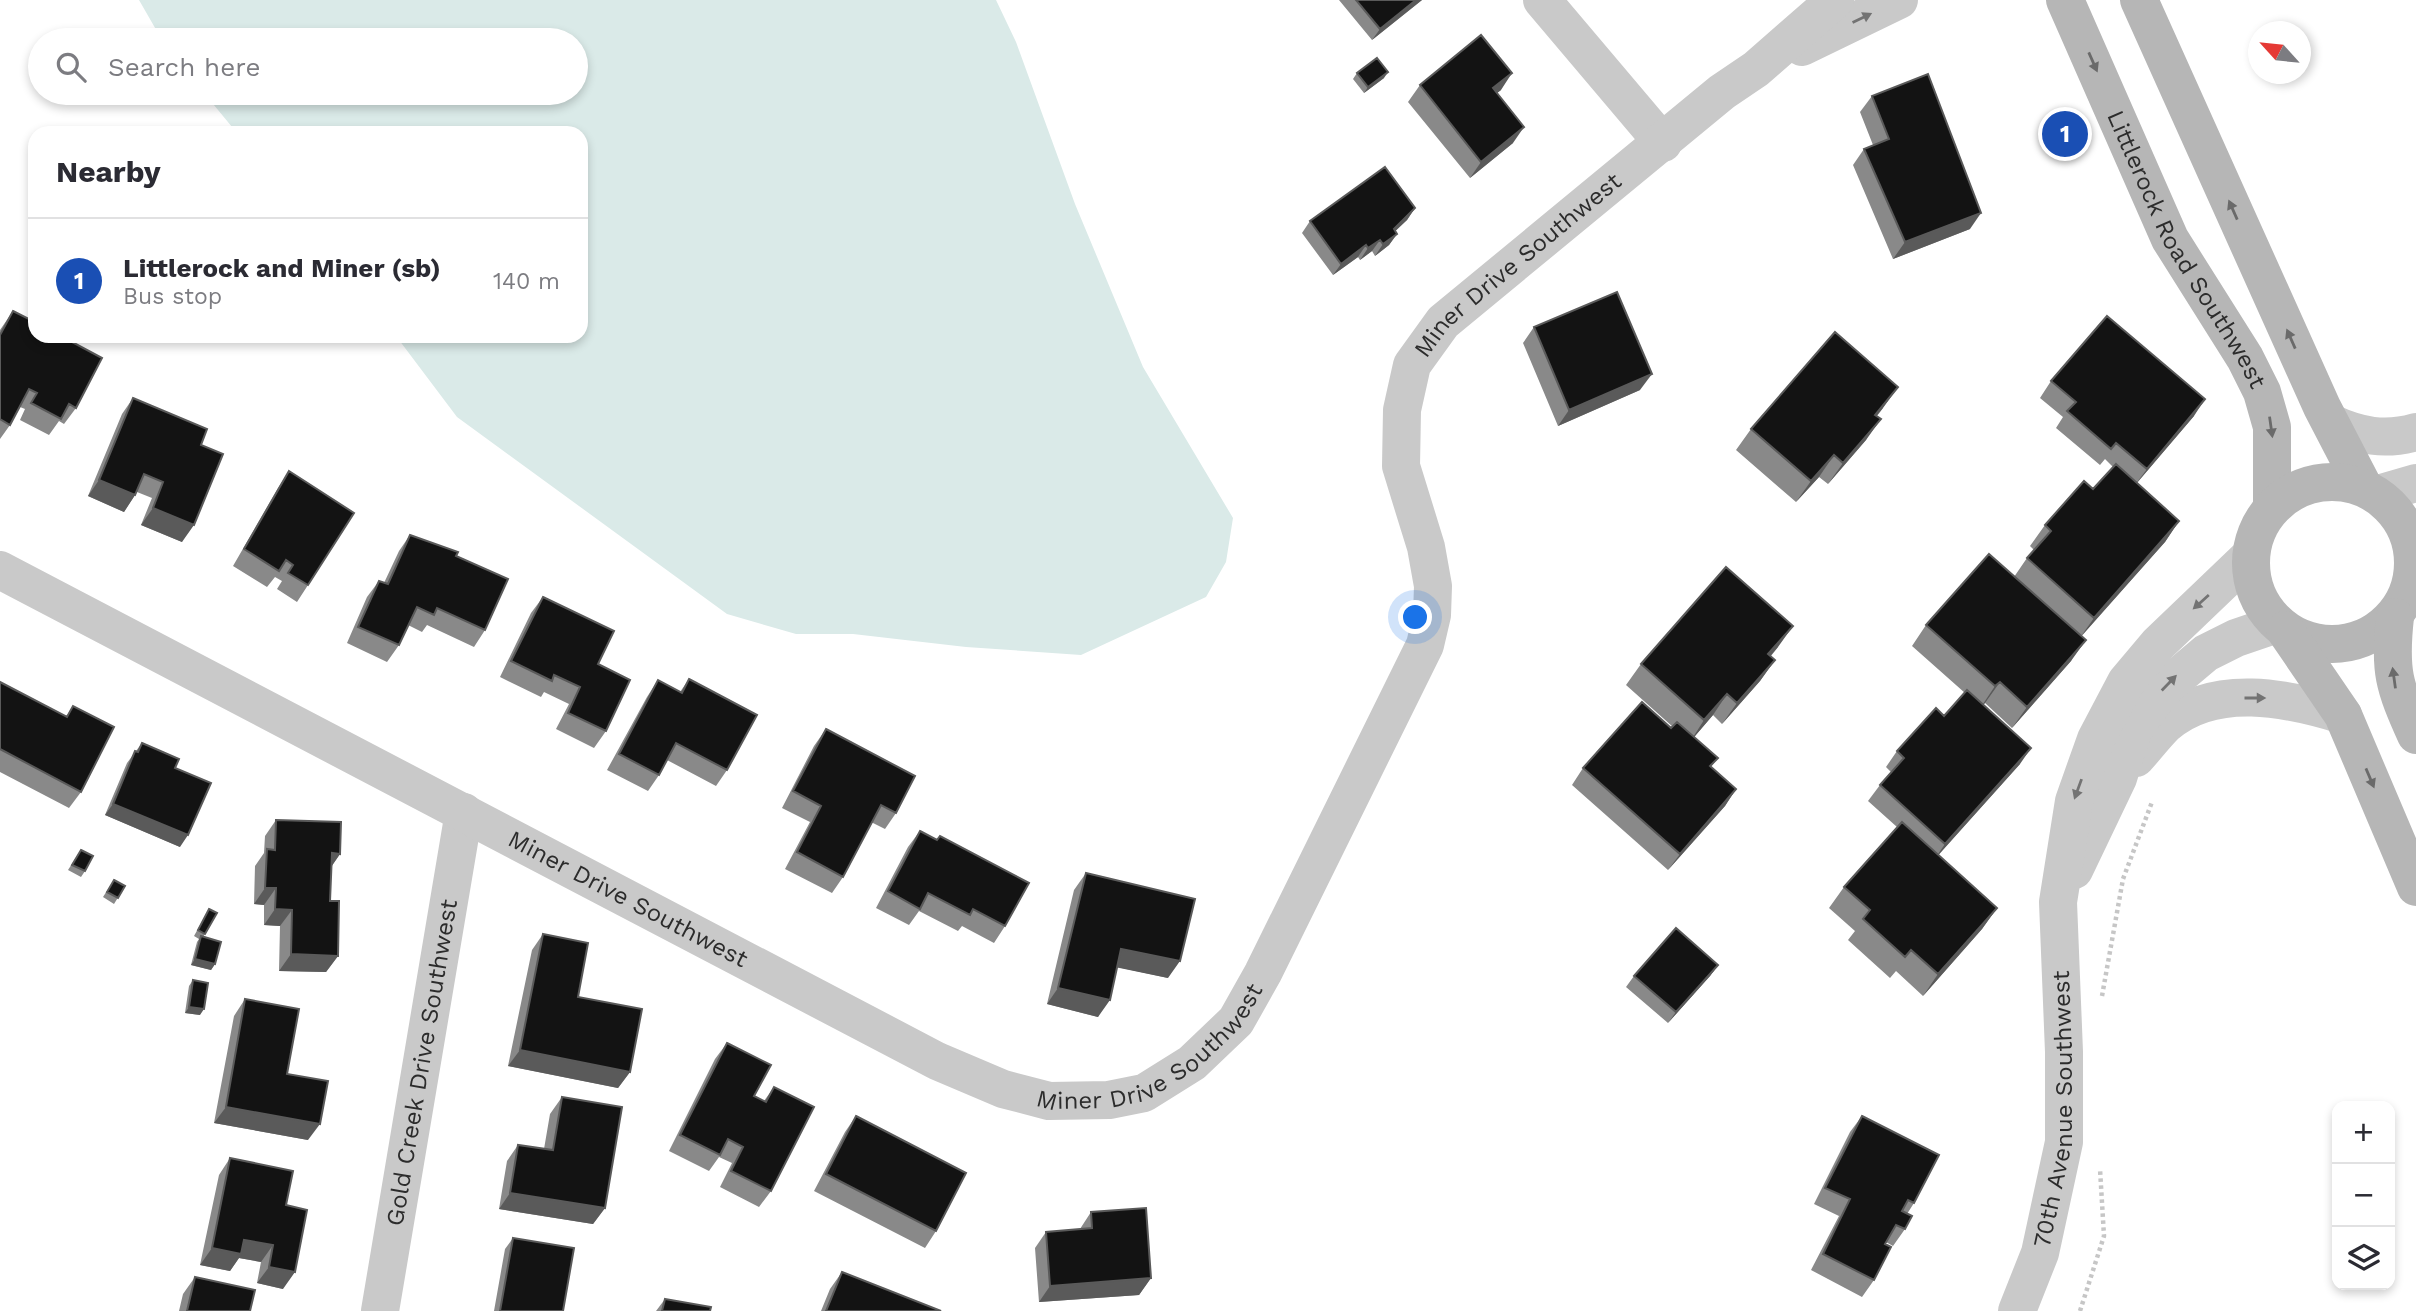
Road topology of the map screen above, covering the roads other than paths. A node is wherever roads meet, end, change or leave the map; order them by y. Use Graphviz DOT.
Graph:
graph roads {
  1 [pos="1542,0"];
  2 [pos="1835,0"];
  3 [pos="1899,0"];
  4 [pos="2066,0"];
  5 [pos="2139,0"];
  6 [pos="1756,69"];
  7 [pos="1663,143"];
  8 [pos="2331,423"];
  9 [pos="2416,432"];
  10 [pos="2416,483"];
  11 [pos="2370,490"];
  12 [pos="2272,507"];
  13 [pos="2251,555"];
  14 [pos="2416,561"];
  15 [pos="0,569"];
  16 [pos="2395,617"];
  17 [pos="2281,627"];
  18 [pos="2343,715"];
  19 [pos="2416,735"];
  20 [pos="2118,778"];
  21 [pos="464,812"];
  22 [pos="2416,887"];
  23 [pos="2058,902"];
  24 [pos="380,1311"];
  25 [pos="2017,1311"];
  1 -- 7 [label="street"];
  2 -- 6 [label="street, Miner Drive Southwest"];
  6 -- 3 [label="street, Miner Drive Southwest, one-way"];
  4 -- 12 [label="main road, Littlerock Road Southwest, one-way"];
  8 -- 5 [label="main road, one-way"];
  6 -- 7 [label="street, Miner Drive Southwest"];
  7 -- 21 [label="street, Miner Drive Southwest"];
  8 -- 9 [label="street"];
  8 -- 11 [label="main road"];
  10 -- 11 [label="street"];
  11 -- 12 [label="main road"];
  11 -- 14 [label="main road"];
  12 -- 13 [label="main road"];
  13 -- 17 [label="main road"];
  13 -- 23 [label="street, 70th Avenue Southwest, one-way"];
  14 -- 16 [label="main road"];
  15 -- 21 [label="street, Miner Drive Southwest"];
  16 -- 17 [label="main road"];
  19 -- 16 [label="main road, one-way"];
  17 -- 18 [label="main road"];
  20 -- 17 [label="street, 70th Avenue Southwest, one-way"];
  20 -- 18 [label="street, one-way"];
  18 -- 22 [label="main road, one-way"];
  20 -- 23 [label="street, 70th Avenue Southwest"];
  21 -- 24 [label="street, Gold Creek Drive Southwest"];
  23 -- 25 [label="street, 70th Avenue Southwest"];
}
